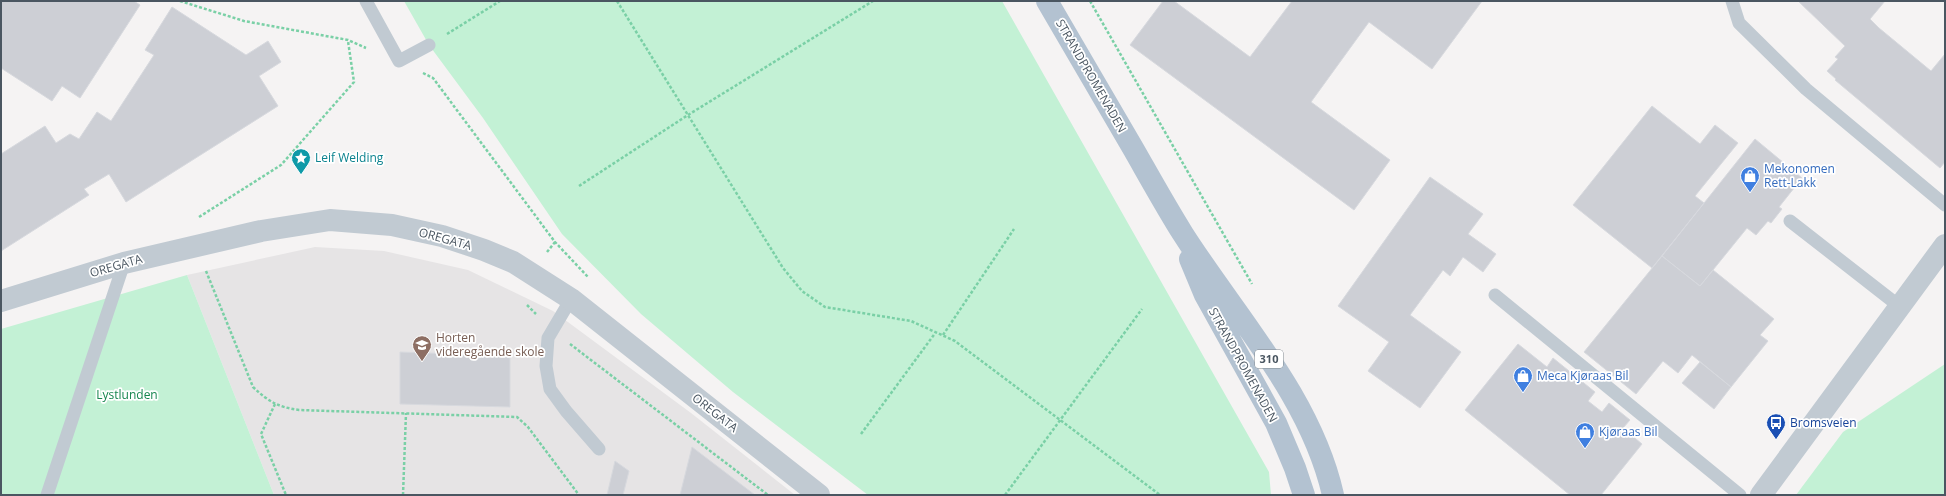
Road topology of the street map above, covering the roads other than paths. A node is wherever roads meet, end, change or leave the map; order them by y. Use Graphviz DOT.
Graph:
graph roads {
  1 [pos="366,1"];
  2 [pos="1047,1"];
  3 [pos="1732,1"];
  4 [pos="429,45"];
  5 [pos="1945,205"];
  6 [pos="1790,221"];
  7 [pos="1183,234"];
  8 [pos="1945,245"];
  9 [pos="124,263"];
  10 [pos="1495,294"];
  11 [pos="571,299"];
  12 [pos="1,301"];
  13 [pos="1899,306"];
  14 [pos="599,449"];
  15 [pos="47,495"];
  16 [pos="819,495"];
  17 [pos="1304,495"];
  18 [pos="1333,495"];
  19 [pos="1740,495"];
  20 [pos="1761,495"];
  1 -- 4 [label="lane"];
  2 -- 7 [label="main road, STRANDPROMENADEN / 310"];
  3 -- 5 [label="lane"];
  6 -- 13 [label="lane"];
  7 -- 17 [label="main road, STRANDPROMENADEN / 310"];
  7 -- 18 [label="main road, STRANDPROMENADEN / 310"];
  8 -- 13 [label="street"];
  9 -- 11 [label="street, OREGATA"];
  9 -- 12 [label="street, OREGATA"];
  9 -- 15 [label="lane"];
  10 -- 19 [label="lane"];
  11 -- 14 [label="lane"];
  11 -- 16 [label="street, OREGATA"];
  13 -- 20 [label="street"];
}
